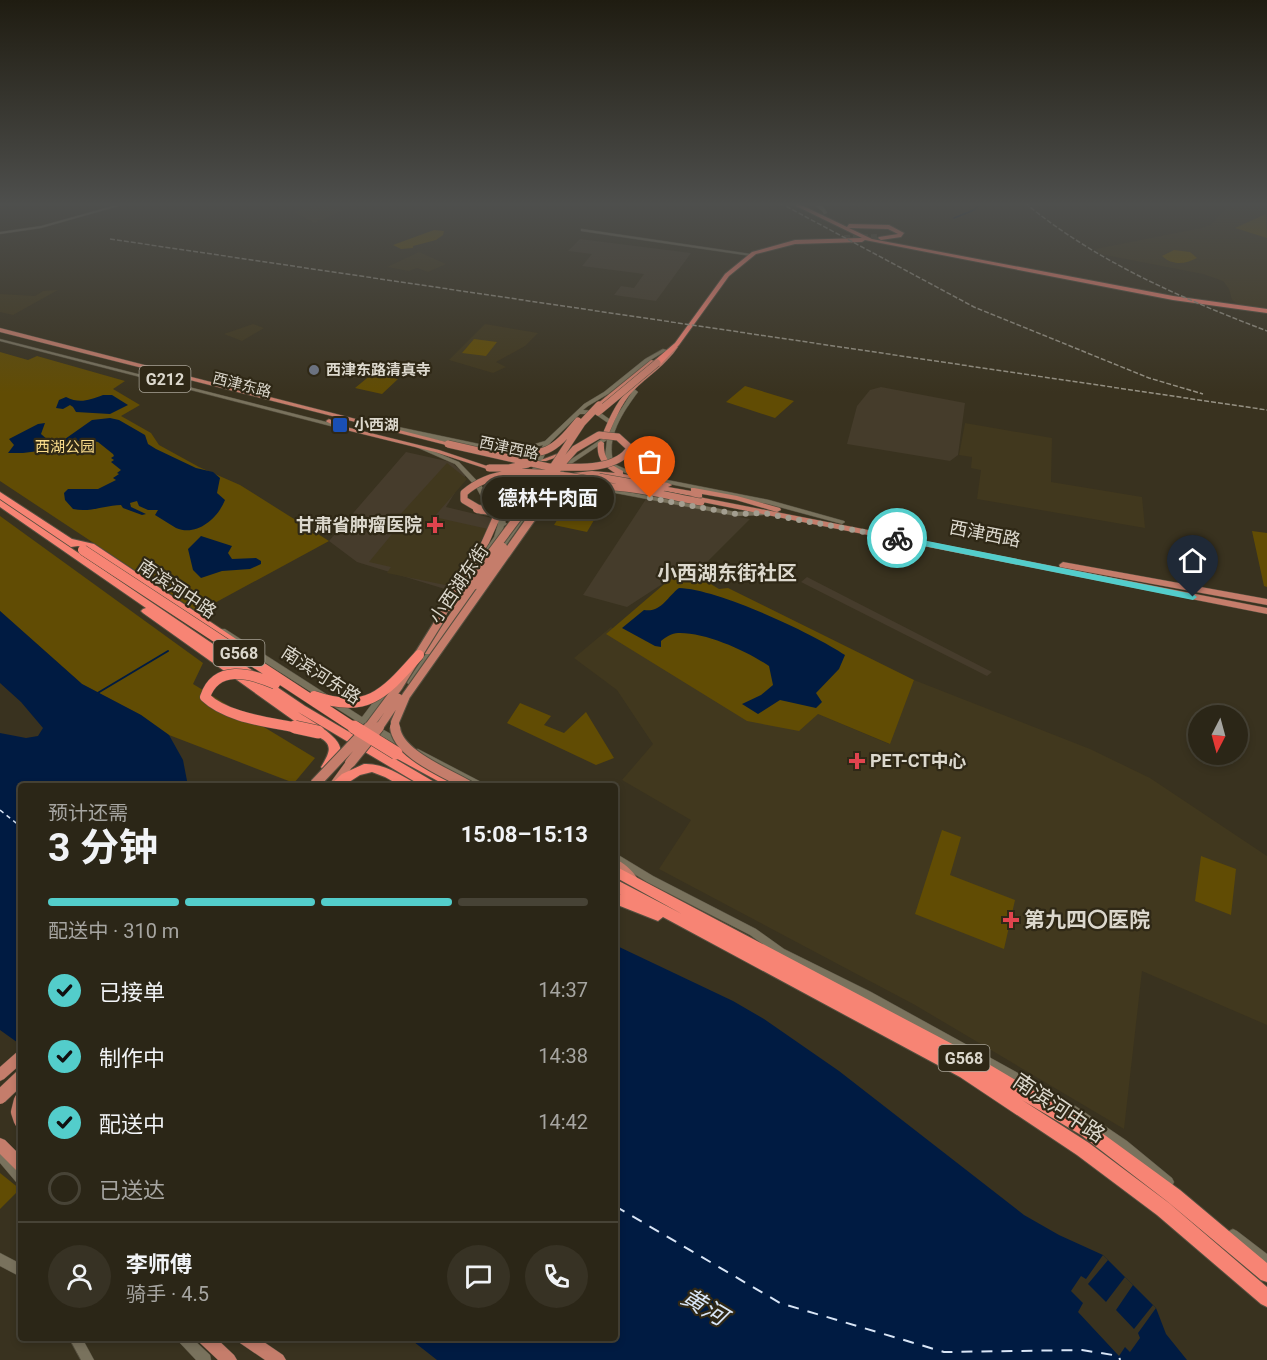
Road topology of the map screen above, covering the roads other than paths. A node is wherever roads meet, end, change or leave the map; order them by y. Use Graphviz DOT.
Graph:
graph roads {
  1 [pos="733,266"];
  2 [pos="736,266"];
  3 [pos="1012,266"];
  4 [pos="1267,310"];
  5 [pos="0,330"];
  6 [pos="0,338"];
  7 [pos="675,347"];
  8 [pos="665,350"];
  9 [pos="655,362"];
  10 [pos="632,389"];
  11 [pos="600,411"];
  12 [pos="577,413"];
  13 [pos="330,421"];
  14 [pos="365,423"];
  15 [pos="344,428"];
  16 [pos="610,428"];
  17 [pos="408,434"];
  18 [pos="547,442"];
  19 [pos="445,446"];
  20 [pos="419,447"];
  21 [pos="569,456"];
  22 [pos="460,459"];
  23 [pos="548,467"];
  24 [pos="636,480"];
  25 [pos="655,480"];
  26 [pos="605,482"];
  27 [pos="538,494"];
  28 [pos="0,495"];
  29 [pos="702,501"];
  30 [pos="0,504"];
  31 [pos="527,510"];
  32 [pos="777,510"];
  33 [pos="508,513"];
  34 [pos="763,513"];
  35 [pos="497,516"];
  36 [pos="842,522"];
  37 [pos="516,526"];
  38 [pos="71,542"];
  39 [pos="127,589"];
  40 [pos="1267,602"];
  41 [pos="1267,611"];
  42 [pos="200,618"];
  43 [pos="452,628"];
  44 [pos="424,654"];
  45 [pos="418,679"];
  46 [pos="331,713"];
  47 [pos="364,720"];
  48 [pos="378,731"];
  49 [pos="318,732"];
  50 [pos="386,771"];
  51 [pos="315,783"];
  52 [pos="316,783"];
  53 [pos="336,783"];
  54 [pos="338,783"];
  55 [pos="398,783"];
  56 [pos="406,783"];
  57 [pos="427,783"];
  58 [pos="452,783"];
  59 [pos="463,783"];
  60 [pos="476,783"];
  61 [pos="618,859"];
  62 [pos="618,867"];
  63 [pos="618,873"];
  64 [pos="636,882"];
  65 [pos="618,887"];
  66 [pos="618,899"];
  67 [pos="690,926"];
  68 [pos="18,1058"];
  69 [pos="18,1059"];
  70 [pos="0,1068"];
  71 [pos="0,1075"];
  72 [pos="18,1080"];
  73 [pos="0,1088"];
  74 [pos="0,1097"];
  75 [pos="18,1104"];
  76 [pos="0,1145"];
  77 [pos="0,1154"];
  78 [pos="18,1162"];
  79 [pos="18,1175"];
  80 [pos="0,1259"];
  81 [pos="1267,1262"];
  82 [pos="18,1268"];
  83 [pos="1267,1274"];
  84 [pos="1267,1298"];
  85 [pos="77,1341"];
  86 [pos="186,1341"];
  87 [pos="209,1341"];
  88 [pos="250,1341"];
  89 [pos="260,1341"];
  90 [pos="88,1360"];
  91 [pos="205,1360"];
  92 [pos="229,1360"];
  93 [pos="278,1360"];
  1 -- 8 [label="highway"];
  2 -- 7 [label="highway"];
  3 -- 4 [label="highway"];
  5 -- 14 [label="main road, 西津东路 / G212"];
  6 -- 13 [label="main road, 西津东路 / G212"];
  6 -- 15 [label="street, 西津东路"];
  7 -- 9 [label="highway"];
  7 -- 10 [label="main road"];
  8 -- 9 [label="highway"];
  8 -- 12 [label="street"];
  9 -- 11 [label="main road, bridge"];
  9 -- 21 [label="main road, bridge"];
  10 -- 16 [label="main road"];
  10 -- 16 [label="street"];
  11 -- 12 [label="street"];
  11 -- 16 [label="street"];
  11 -- 17 [label="main road, bridge"];
  11 -- 27 [label="main road, bridge"];
  12 -- 18 [label="street"];
  13 -- 15 [label="main road"];
  13 -- 19 [label="main road, 西津东路"];
  14 -- 17 [label="main road, 西津东路 / G212"];
  14 -- 18 [label="street, 西津东路"];
  15 -- 20 [label="main road"];
  16 -- 22 [label="main road, bridge"];
  16 -- 24 [label="main road"];
  16 -- 25 [label="street"];
  16 -- 27 [label="street, 小西湖东街"];
  17 -- 19 [label="main road, 西津东路"];
  18 -- 33 [label="street, 小西湖东街"];
  19 -- 23 [label="main road, bridge"];
  19 -- 26 [label="main road, 西津西路, bridge"];
  20 -- 22 [label="main road"];
  20 -- 35 [label="street"];
  21 -- 23 [label="main road, bridge"];
  21 -- 44 [label="main road, bridge"];
  22 -- 35 [label="main road, bridge"];
  23 -- 32 [label="main road, 西津西路, bridge"];
  24 -- 25 [label="street"];
  24 -- 32 [label="main road"];
  24 -- 35 [label="main road, bridge"];
  25 -- 36 [label="street"];
  26 -- 27 [label="main road, bridge"];
  26 -- 29 [label="main road, bridge"];
  27 -- 31 [label="street, 小西湖东街"];
  27 -- 34 [label="street"];
  27 -- 44 [label="main road, bridge"];
  28 -- 38 [label="highway, 南滨河中路 / G568"];
  29 -- 34 [label="main road"];
  29 -- 43 [label="main road, bridge"];
  30 -- 39 [label="highway, 南滨河中路 / G568"];
  31 -- 33 [label="street"];
  31 -- 37 [label="street, 小西湖东街"];
  32 -- 36 [label="main road, 西津西路"];
  33 -- 35 [label="street"];
  33 -- 35 [label="street, 小西湖东街"];
  34 -- 41 [label="main road"];
  35 -- 37 [label="street"];
  35 -- 44 [label="main road, bridge"];
  35 -- 47 [label="street, 小西湖东街"];
  36 -- 40 [label="main road, 西津西路"];
  37 -- 48 [label="street, 小西湖东街"];
  38 -- 42 [label="highway"];
  38 -- 46 [label="highway, 南滨河中路 / G568, bridge"];
  39 -- 49 [label="highway, bridge"];
  39 -- 57 [label="highway, 南滨河中路 / G568"];
  42 -- 44 [label="highway, bridge"];
  42 -- 47 [label="street, 南滨河东路"];
  43 -- 44 [label="main road, bridge"];
  43 -- 45 [label="main road, bridge"];
  44 -- 45 [label="main road, bridge"];
  44 -- 52 [label="main road, bridge"];
  44 -- 53 [label="main road, bridge"];
  45 -- 59 [label="main road, bridge"];
  46 -- 49 [label="highway, bridge"];
  46 -- 58 [label="highway, 南滨河中路 / G568, bridge"];
  47 -- 48 [label="street"];
  48 -- 60 [label="street"];
  49 -- 51 [label="highway, bridge"];
  50 -- 54 [label="highway"];
  50 -- 55 [label="highway"];
  50 -- 56 [label="highway"];
  61 -- 81 [label="street, 南滨河中路"];
  62 -- 64 [label="main road"];
  63 -- 64 [label="highway, 南滨河中路 / G568"];
  64 -- 83 [label="highway, 南滨河中路 / G568"];
  65 -- 67 [label="highway, 南滨河中路 / G568"];
  66 -- 67 [label="highway"];
  67 -- 84 [label="highway, 南滨河中路 / G568"];
  68 -- 70 [label="main road"];
  69 -- 71 [label="main road"];
  72 -- 74 [label="main road, bridge"];
  73 -- 75 [label="main road"];
  76 -- 78 [label="main road"];
  77 -- 79 [label="street"];
  80 -- 82 [label="street"];
  85 -- 90 [label="street"];
  86 -- 91 [label="street"];
  87 -- 92 [label="main road"];
  88 -- 93 [label="main road"];
  89 -- 93 [label="main road"];
}
